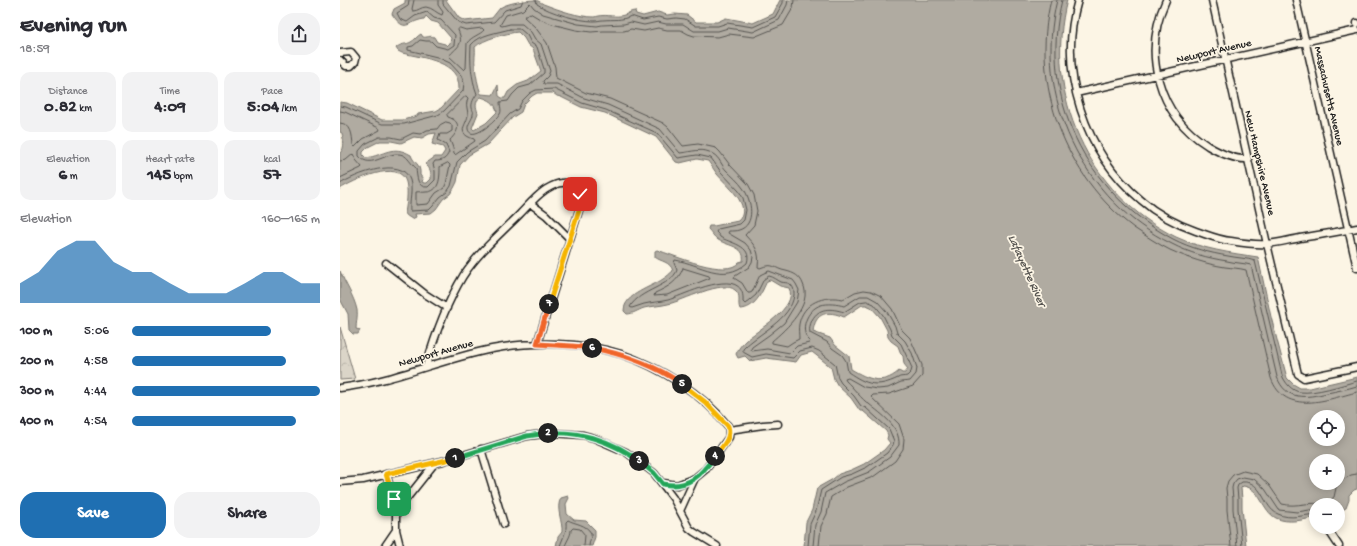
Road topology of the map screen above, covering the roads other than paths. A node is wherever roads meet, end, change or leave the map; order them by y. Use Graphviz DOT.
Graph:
graph roads {
  1 [pos="1078,0"];
  2 [pos="1166,0"];
  3 [pos="1212,0"];
  4 [pos="1296,0"];
  5 [pos="1357,30"];
  6 [pos="1305,41"];
  7 [pos="340,53"];
  8 [pos="340,60"];
  9 [pos="1225,60"];
  10 [pos="1157,75"];
  11 [pos="1076,94"];
  12 [pos="1248,159"];
  13 [pos="530,204"];
  14 [pos="1357,228"];
  15 [pos="1348,230"];
  16 [pos="570,240"];
  17 [pos="1267,244"];
  18 [pos="386,263"];
  19 [pos="1357,268"];
  20 [pos="447,308"];
  21 [pos="537,344"];
  22 [pos="426,366"];
  23 [pos="1357,366"];
  24 [pos="340,388"];
  25 [pos="778,424"];
  26 [pos="729,430"];
  27 [pos="481,449"];
  28 [pos="435,463"];
  29 [pos="386,474"];
  30 [pos="694,478"];
  31 [pos="340,482"];
  32 [pos="663,484"];
  33 [pos="680,511"];
  34 [pos="396,512"];
  35 [pos="504,524"];
  36 [pos="396,530"];
  37 [pos="1331,534"];
  38 [pos="385,546"];
  39 [pos="400,546"];
  40 [pos="717,546"];
  41 [pos="1339,546"];
  1 -- 11 [label="street"];
  2 -- 10 [label="street"];
  3 -- 9 [label="street, New Hampshire Avenue"];
  4 -- 6 [label="street, Massachusetts Avenue"];
  5 -- 6 [label="street, Newport Avenue"];
  6 -- 9 [label="street, Newport Avenue"];
  6 -- 15 [label="street, Massachusetts Avenue"];
  7 -- 8 [label="street"];
  9 -- 10 [label="street, Newport Avenue"];
  9 -- 12 [label="street, New Hampshire Avenue"];
  10 -- 11 [label="street, Newport Avenue"];
  10 -- 12 [label="street"];
  11 -- 17 [label="street"];
  12 -- 17 [label="street, New Hampshire Avenue"];
  13 -- 16 [label="street"];
  13 -- 16 [label="street"];
  13 -- 20 [label="street"];
  14 -- 15 [label="street"];
  15 -- 17 [label="street"];
  15 -- 19 [label="street, Massachusetts Avenue"];
  16 -- 21 [label="street"];
  17 -- 23 [label="street, New Hampshire Avenue"];
  18 -- 20 [label="street"];
  20 -- 22 [label="street"];
  21 -- 22 [label="street, Newport Avenue"];
  21 -- 26 [label="street, Newport Avenue"];
  22 -- 24 [label="street, Newport Avenue"];
  25 -- 26 [label="street"];
  26 -- 30 [label="street"];
  27 -- 28 [label="street"];
  27 -- 32 [label="street"];
  27 -- 35 [label="street"];
  28 -- 29 [label="street"];
  28 -- 34 [label="street"];
  29 -- 31 [label="street"];
  29 -- 34 [label="street"];
  30 -- 32 [label="street"];
  30 -- 33 [label="street"];
  32 -- 33 [label="street"];
  33 -- 40 [label="street"];
  34 -- 36 [label="street"];
  36 -- 38 [label="street"];
  36 -- 39 [label="street"];
  37 -- 41 [label="street"];
}
